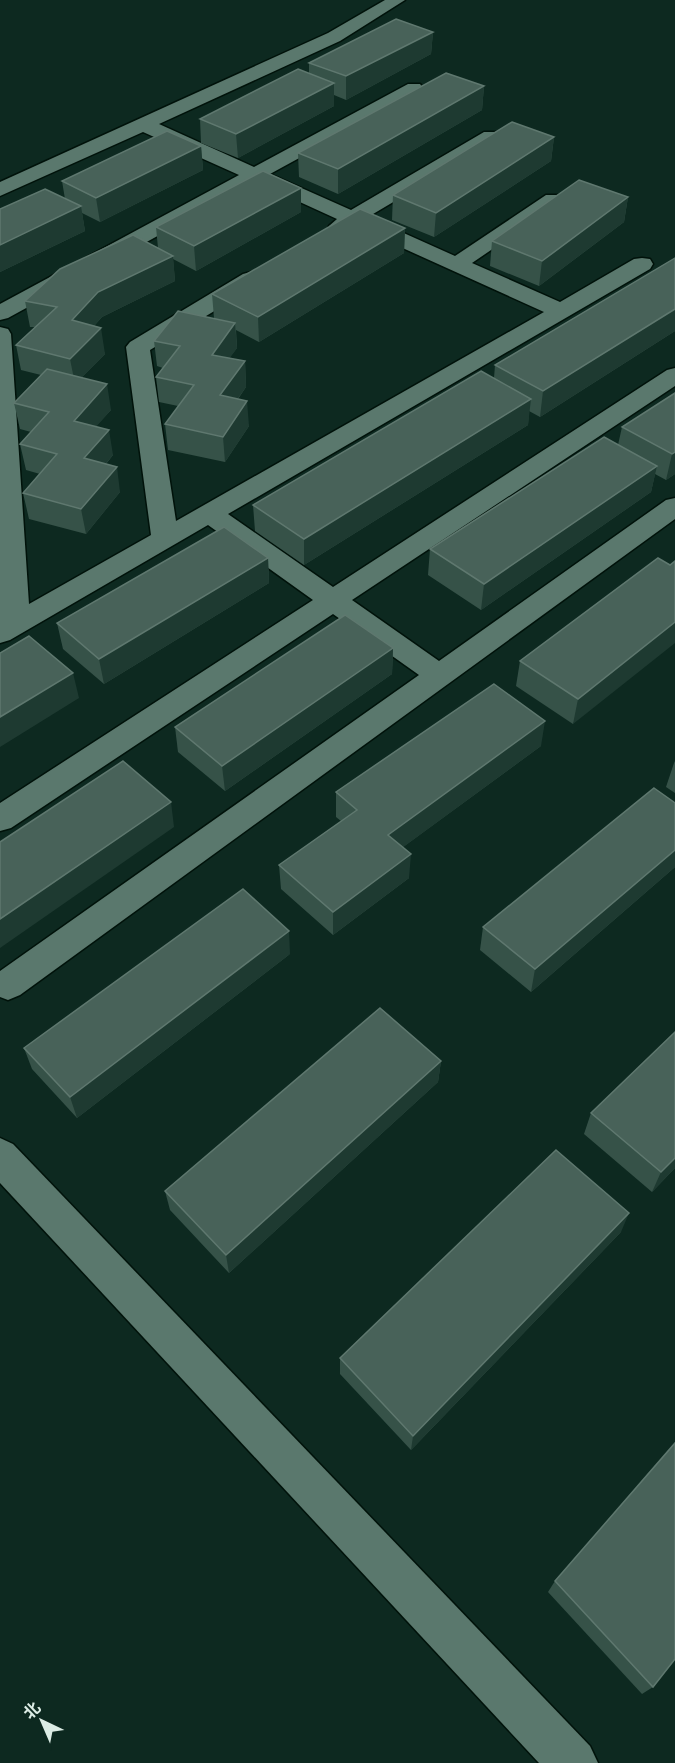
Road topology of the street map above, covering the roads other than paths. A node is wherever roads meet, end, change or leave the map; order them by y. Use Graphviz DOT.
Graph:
graph roads {
  1 [pos="397,0"];
  2 [pos="414,88"];
  3 [pos="144,125"];
  4 [pos="497,132"];
  5 [pos="254,174"];
  6 [pos="0,190"];
  7 [pos="553,199"];
  8 [pos="352,218"];
  9 [pos="321,236"];
  10 [pos="457,264"];
  11 [pos="642,264"];
  12 [pos="271,267"];
  13 [pos="561,311"];
  14 [pos="0,313"];
  15 [pos="0,334"];
  16 [pos="675,375"];
  17 [pos="675,506"];
  18 [pos="209,513"];
  19 [pos="165,539"];
  20 [pos="332,600"];
  21 [pos="8,629"];
  22 [pos="439,675"];
  23 [pos="0,819"];
  24 [pos="8,986"];
  25 [pos="0,1156"];
  26 [pos="573,1763"];
  1 -- 3 [label="street"];
  2 -- 5 [label="street"];
  3 -- 5 [label="street"];
  3 -- 6 [label="street"];
  4 -- 8 [label="street"];
  5 -- 8 [label="street"];
  5 -- 14 [label="street"];
  7 -- 10 [label="street"];
  8 -- 9 [label="street"];
  8 -- 10 [label="street"];
  10 -- 13 [label="street"];
  11 -- 13 [label="street"];
  12 -- 19 [label="street"];
  13 -- 18 [label="street"];
  15 -- 21 [label="street"];
  16 -- 20 [label="street"];
  17 -- 22 [label="street"];
  18 -- 19 [label="street"];
  18 -- 20 [label="street"];
  19 -- 21 [label="street"];
  20 -- 22 [label="street"];
  20 -- 23 [label="street"];
  22 -- 24 [label="street"];
  25 -- 26 [label="street"];
}
